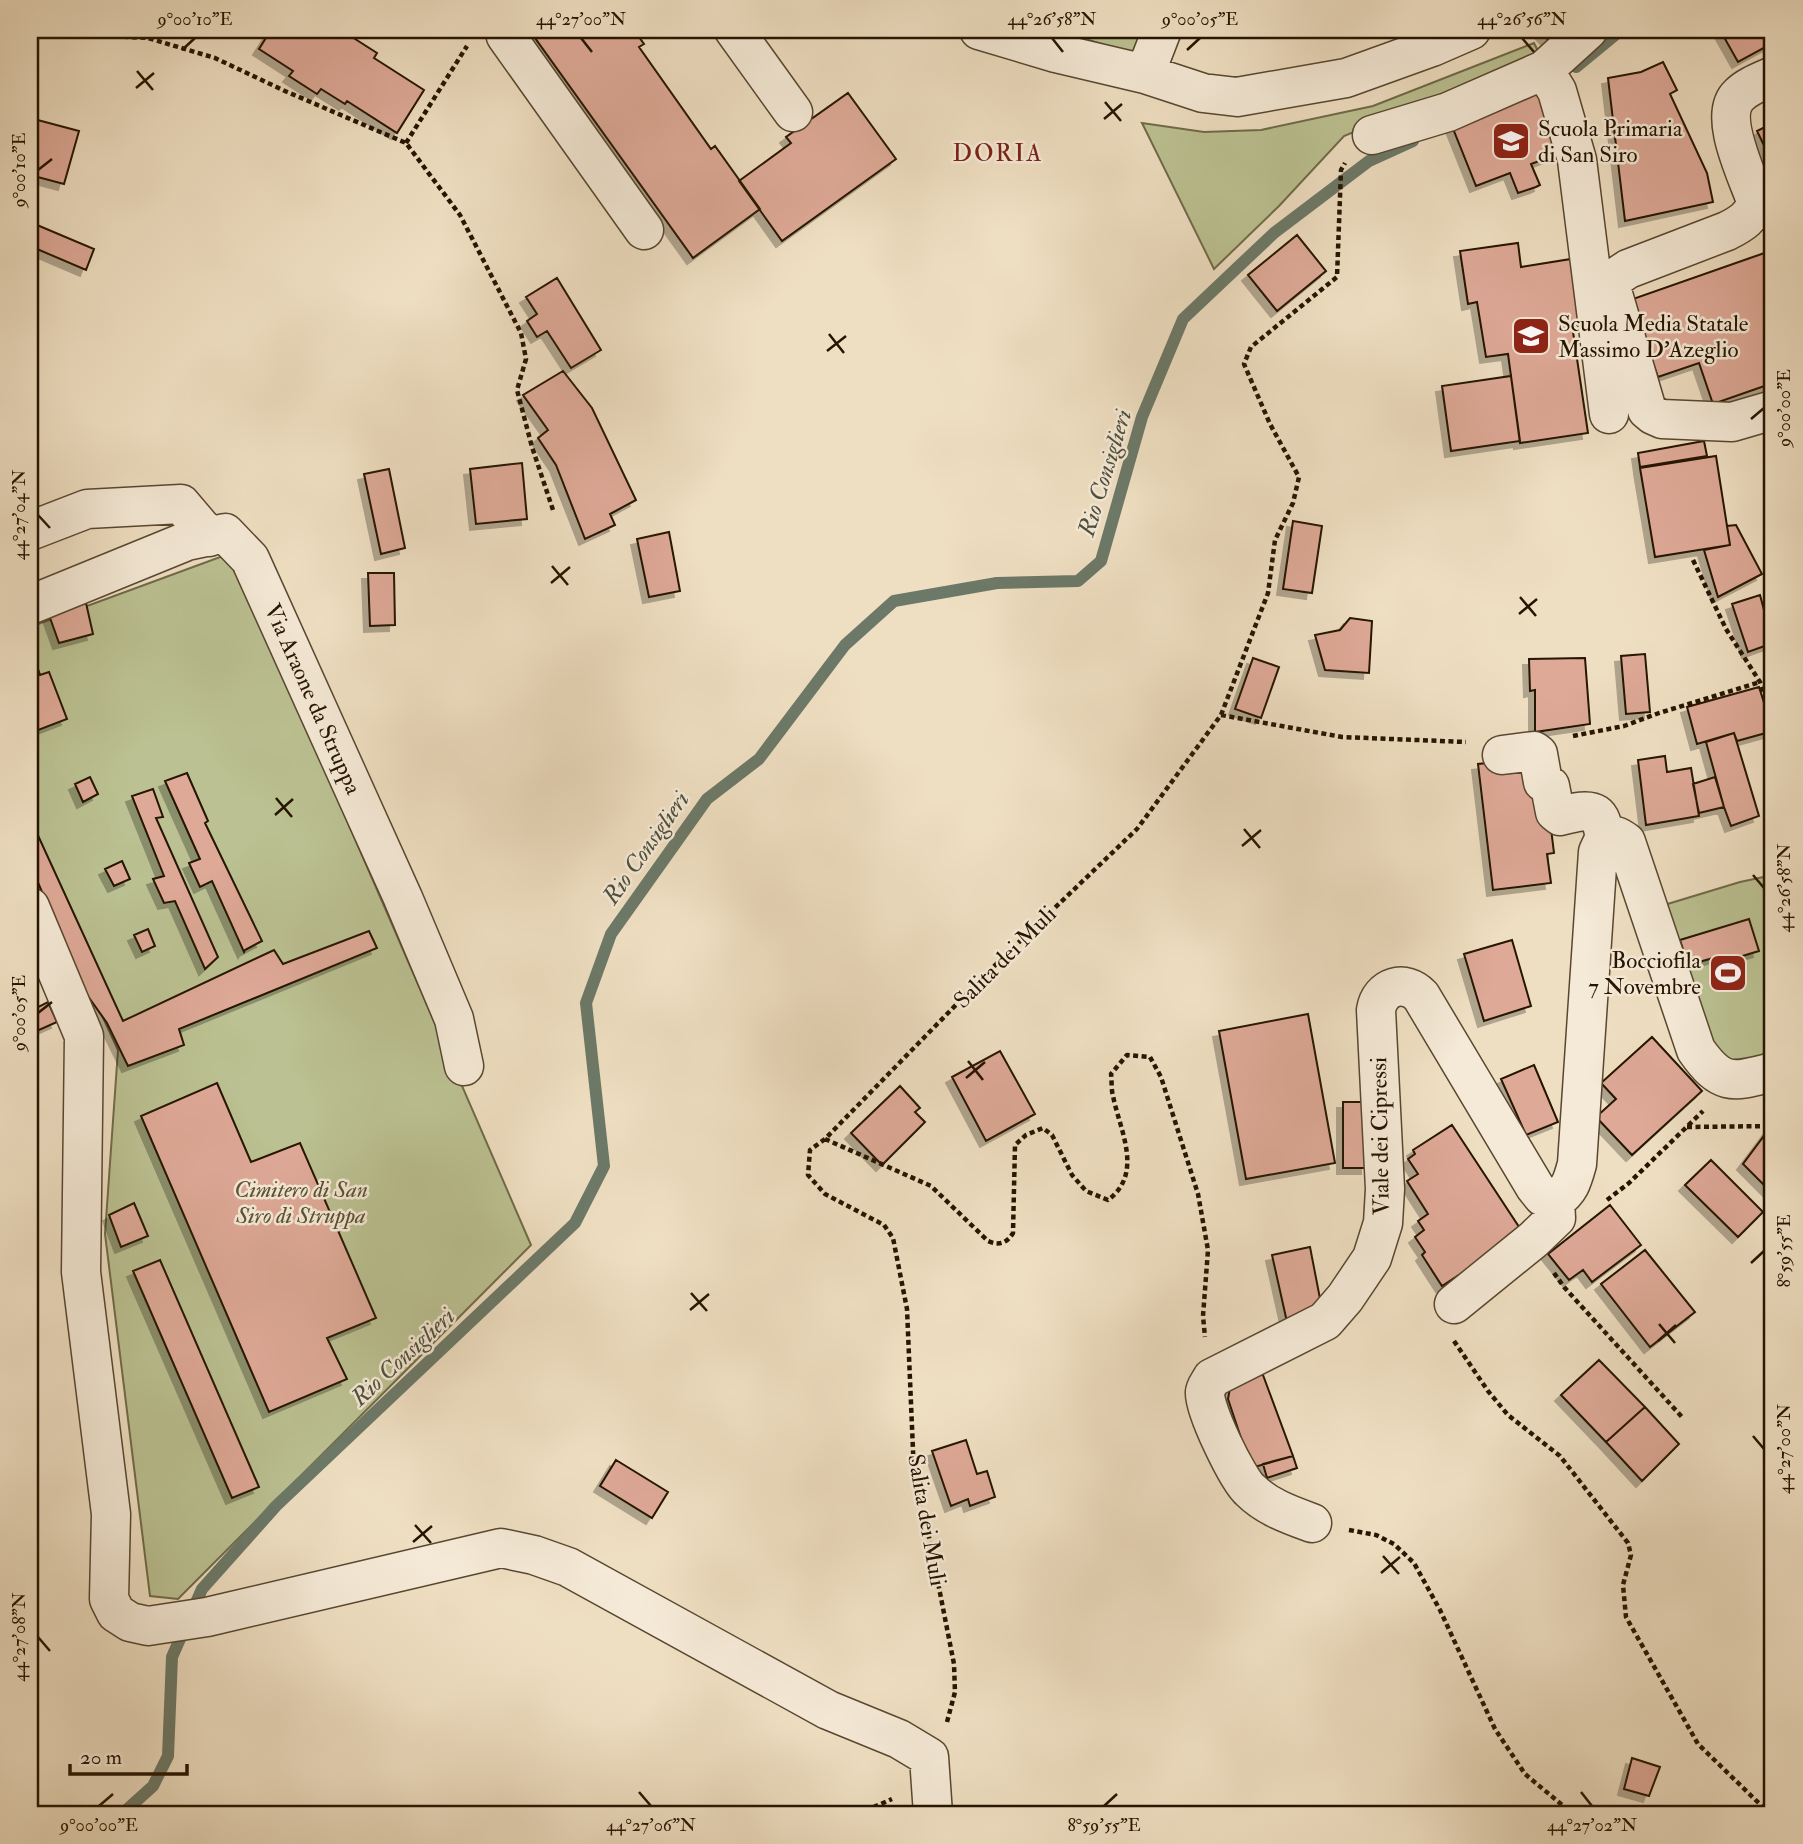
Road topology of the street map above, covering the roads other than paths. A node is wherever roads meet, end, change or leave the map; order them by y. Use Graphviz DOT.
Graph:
graph roads {
  1 [pos="509,30"];
  2 [pos="734,30"];
  3 [pos="979,30"];
  4 [pos="1162,30"];
  5 [pos="1471,30"];
  6 [pos="1588,30"];
  7 [pos="1426,38"];
  8 [pos="1049,41"];
  9 [pos="1544,70"];
  10 [pos="1145,74"];
  11 [pos="1773,76"];
  12 [pos="793,112"];
  13 [pos="1372,135"];
  14 [pos="644,230"];
  15 [pos="1773,410"];
  16 [pos="1609,414"];
  17 [pos="30,531"];
  18 [pos="209,537"];
  19 [pos="30,606"];
  20 [pos="1502,755"];
  21 [pos="1605,837"];
  22 [pos="30,907"];
  23 [pos="464,1066"];
  24 [pos="1773,1072"];
  25 [pos="1555,1202"];
  26 [pos="1454,1304"];
  27 [pos="1312,1523"];
  28 [pos="933,1814"];
  1 -- 14 [label="street"];
  2 -- 12 [label="street"];
  3 -- 8 [label="street"];
  4 -- 10 [label="street"];
  5 -- 7 [label="street"];
  6 -- 9 [label="street"];
  7 -- 10 [label="street"];
  8 -- 10 [label="street"];
  9 -- 13 [label="street"];
  9 -- 16 [label="street"];
  11 -- 15 [label="street"];
  17 -- 18 [label="street"];
  18 -- 19 [label="street"];
  18 -- 23 [label="street, Via Araone da Struppa"];
  20 -- 21 [label="street"];
  21 -- 24 [label="street"];
  21 -- 25 [label="street"];
  22 -- 28 [label="street"];
  25 -- 26 [label="street"];
  25 -- 27 [label="street, Viale dei Cipressi"];
}
